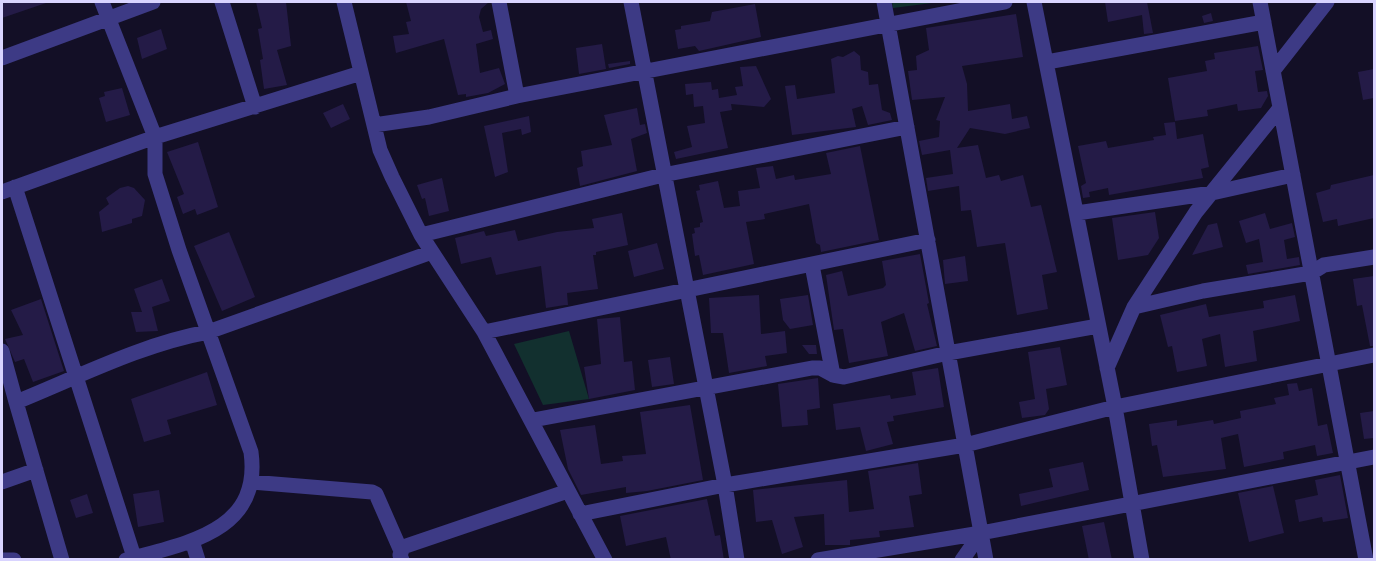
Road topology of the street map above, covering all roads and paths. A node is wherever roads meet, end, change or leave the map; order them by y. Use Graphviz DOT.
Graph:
graph roads {
  1 [pos="102,2"];
  2 [pos="153,2"];
  3 [pos="222,2"];
  4 [pos="344,2"];
  5 [pos="499,2"];
  6 [pos="631,2"];
  7 [pos="884,2"];
  8 [pos="1005,2"];
  9 [pos="1034,2"];
  10 [pos="1260,2"];
  11 [pos="1327,2"];
  12 [pos="108,17"];
  13 [pos="1264,22"];
  14 [pos="889,26"];
  15 [pos="2,58"];
  16 [pos="1047,62"];
  17 [pos="1273,71"];
  18 [pos="644,72"];
  19 [pos="361,73"];
  20 [pos="517,96"];
  21 [pos="255,106"];
  22 [pos="1280,108"];
  23 [pos="374,125"];
  24 [pos="907,128"];
  25 [pos="155,137"];
  26 [pos="663,174"];
  27 [pos="1293,175"];
  28 [pos="8,190"];
  29 [pos="1212,193"];
  30 [pos="1077,213"];
  31 [pos="421,235"];
  32 [pos="928,240"];
  33 [pos="432,252"];
  34 [pos="1374,257"];
  35 [pos="812,265"];
  36 [pos="1311,273"];
  37 [pos="686,291"];
  38 [pos="1134,307"];
  39 [pos="1098,326"];
  40 [pos="208,332"];
  41 [pos="484,332"];
  42 [pos="2,351"];
  43 [pos="948,353"];
  44 [pos="1374,355"];
  45 [pos="1329,364"];
  46 [pos="1107,368"];
  47 [pos="833,375"];
  48 [pos="5,378"];
  49 [pos="75,378"];
  50 [pos="706,389"];
  51 [pos="16,402"];
  52 [pos="1115,407"];
  53 [pos="532,420"];
  54 [pos="965,446"];
  55 [pos="1374,457"];
  56 [pos="1347,463"];
  57 [pos="36,470"];
  58 [pos="2,482"];
  59 [pos="252,482"];
  60 [pos="725,485"];
  61 [pos="568,491"];
  62 [pos="1132,504"];
  63 [pos="580,514"];
  64 [pos="981,533"];
  65 [pos="192,542"];
  66 [pos="401,555"];
  67 [pos="130,559"];
  68 [pos="3,560"];
  69 [pos="14,560"];
  70 [pos="62,560"];
  71 [pos="198,560"];
  72 [pos="606,560"];
  73 [pos="737,560"];
  74 [pos="818,560"];
  75 [pos="962,560"];
  76 [pos="986,560"];
  77 [pos="1142,560"];
  78 [pos="1366,560"];
  1 -- 12 [label="street"];
  2 -- 12 [label="street"];
  3 -- 21 [label="street"];
  4 -- 19 [label="street"];
  5 -- 20 [label="street"];
  6 -- 18 [label="street"];
  7 -- 14 [label="street"];
  8 -- 14 [label="street"];
  9 -- 16 [label="street"];
  10 -- 13 [label="street"];
  11 -- 17 [label="street"];
  12 -- 15 [label="street"];
  12 -- 25 [label="street"];
  13 -- 16 [label="street"];
  13 -- 17 [label="street"];
  14 -- 18 [label="street"];
  14 -- 24 [label="street"];
  16 -- 30 [label="street"];
  17 -- 22 [label="street"];
  18 -- 20 [label="street"];
  18 -- 26 [label="street"];
  19 -- 21 [label="street"];
  19 -- 23 [label="street"];
  20 -- 23 [label="street"];
  21 -- 25 [label="street"];
  22 -- 27 [label="street"];
  22 -- 29 [label="street"];
  23 -- 31 [label="street"];
  24 -- 26 [label="street"];
  24 -- 32 [label="street"];
  25 -- 28 [label="street"];
  25 -- 40 [label="street"];
  26 -- 31 [label="street"];
  26 -- 37 [label="street"];
  27 -- 29 [label="street"];
  27 -- 36 [label="street"];
  28 -- 49 [label="street"];
  29 -- 30 [label="street"];
  29 -- 38 [label="street"];
  30 -- 39 [label="street"];
  31 -- 33 [label="street"];
  32 -- 35 [label="street"];
  32 -- 43 [label="street"];
  33 -- 40 [label="street"];
  33 -- 41 [label="street"];
  34 -- 36 [label="street"];
  35 -- 37 [label="street"];
  35 -- 47 [label="street"];
  36 -- 38 [label="street"];
  36 -- 45 [label="street"];
  37 -- 41 [label="street"];
  37 -- 50 [label="street"];
  38 -- 46 [label="street"];
  39 -- 43 [label="street"];
  39 -- 46 [label="street"];
  40 -- 49 [label="street"];
  40 -- 59 [label="street"];
  41 -- 53 [label="street"];
  42 -- 48 [label="street"];
  43 -- 47 [label="street"];
  43 -- 54 [label="street"];
  44 -- 45 [label="street"];
  45 -- 52 [label="street"];
  45 -- 56 [label="street"];
  46 -- 52 [label="street"];
  47 -- 50 [label="street"];
  48 -- 51 [label="street"];
  49 -- 51 [label="street"];
  49 -- 67 [label="street"];
  50 -- 53 [label="street"];
  50 -- 60 [label="street"];
  51 -- 57 [label="street"];
  52 -- 54 [label="street"];
  52 -- 62 [label="street"];
  53 -- 61 [label="street"];
  54 -- 60 [label="street"];
  54 -- 64 [label="street"];
  55 -- 56 [label="street"];
  56 -- 62 [label="street"];
  56 -- 78 [label="street"];
  57 -- 58 [label="street"];
  57 -- 70 [label="street"];
  59 -- 65 [label="street"];
  59 -- 66 [label="street"];
  60 -- 63 [label="street"];
  60 -- 73 [label="street"];
  61 -- 63 [label="street"];
  61 -- 66 [label="street"];
  62 -- 64 [label="street"];
  62 -- 77 [label="street"];
  63 -- 72 [label="street"];
  64 -- 74 [label="street"];
  64 -- 75 [label="street"];
  64 -- 76 [label="street"];
  65 -- 67 [label="street"];
  65 -- 71 [label="street"];
  68 -- 69 [label="street"];
}
